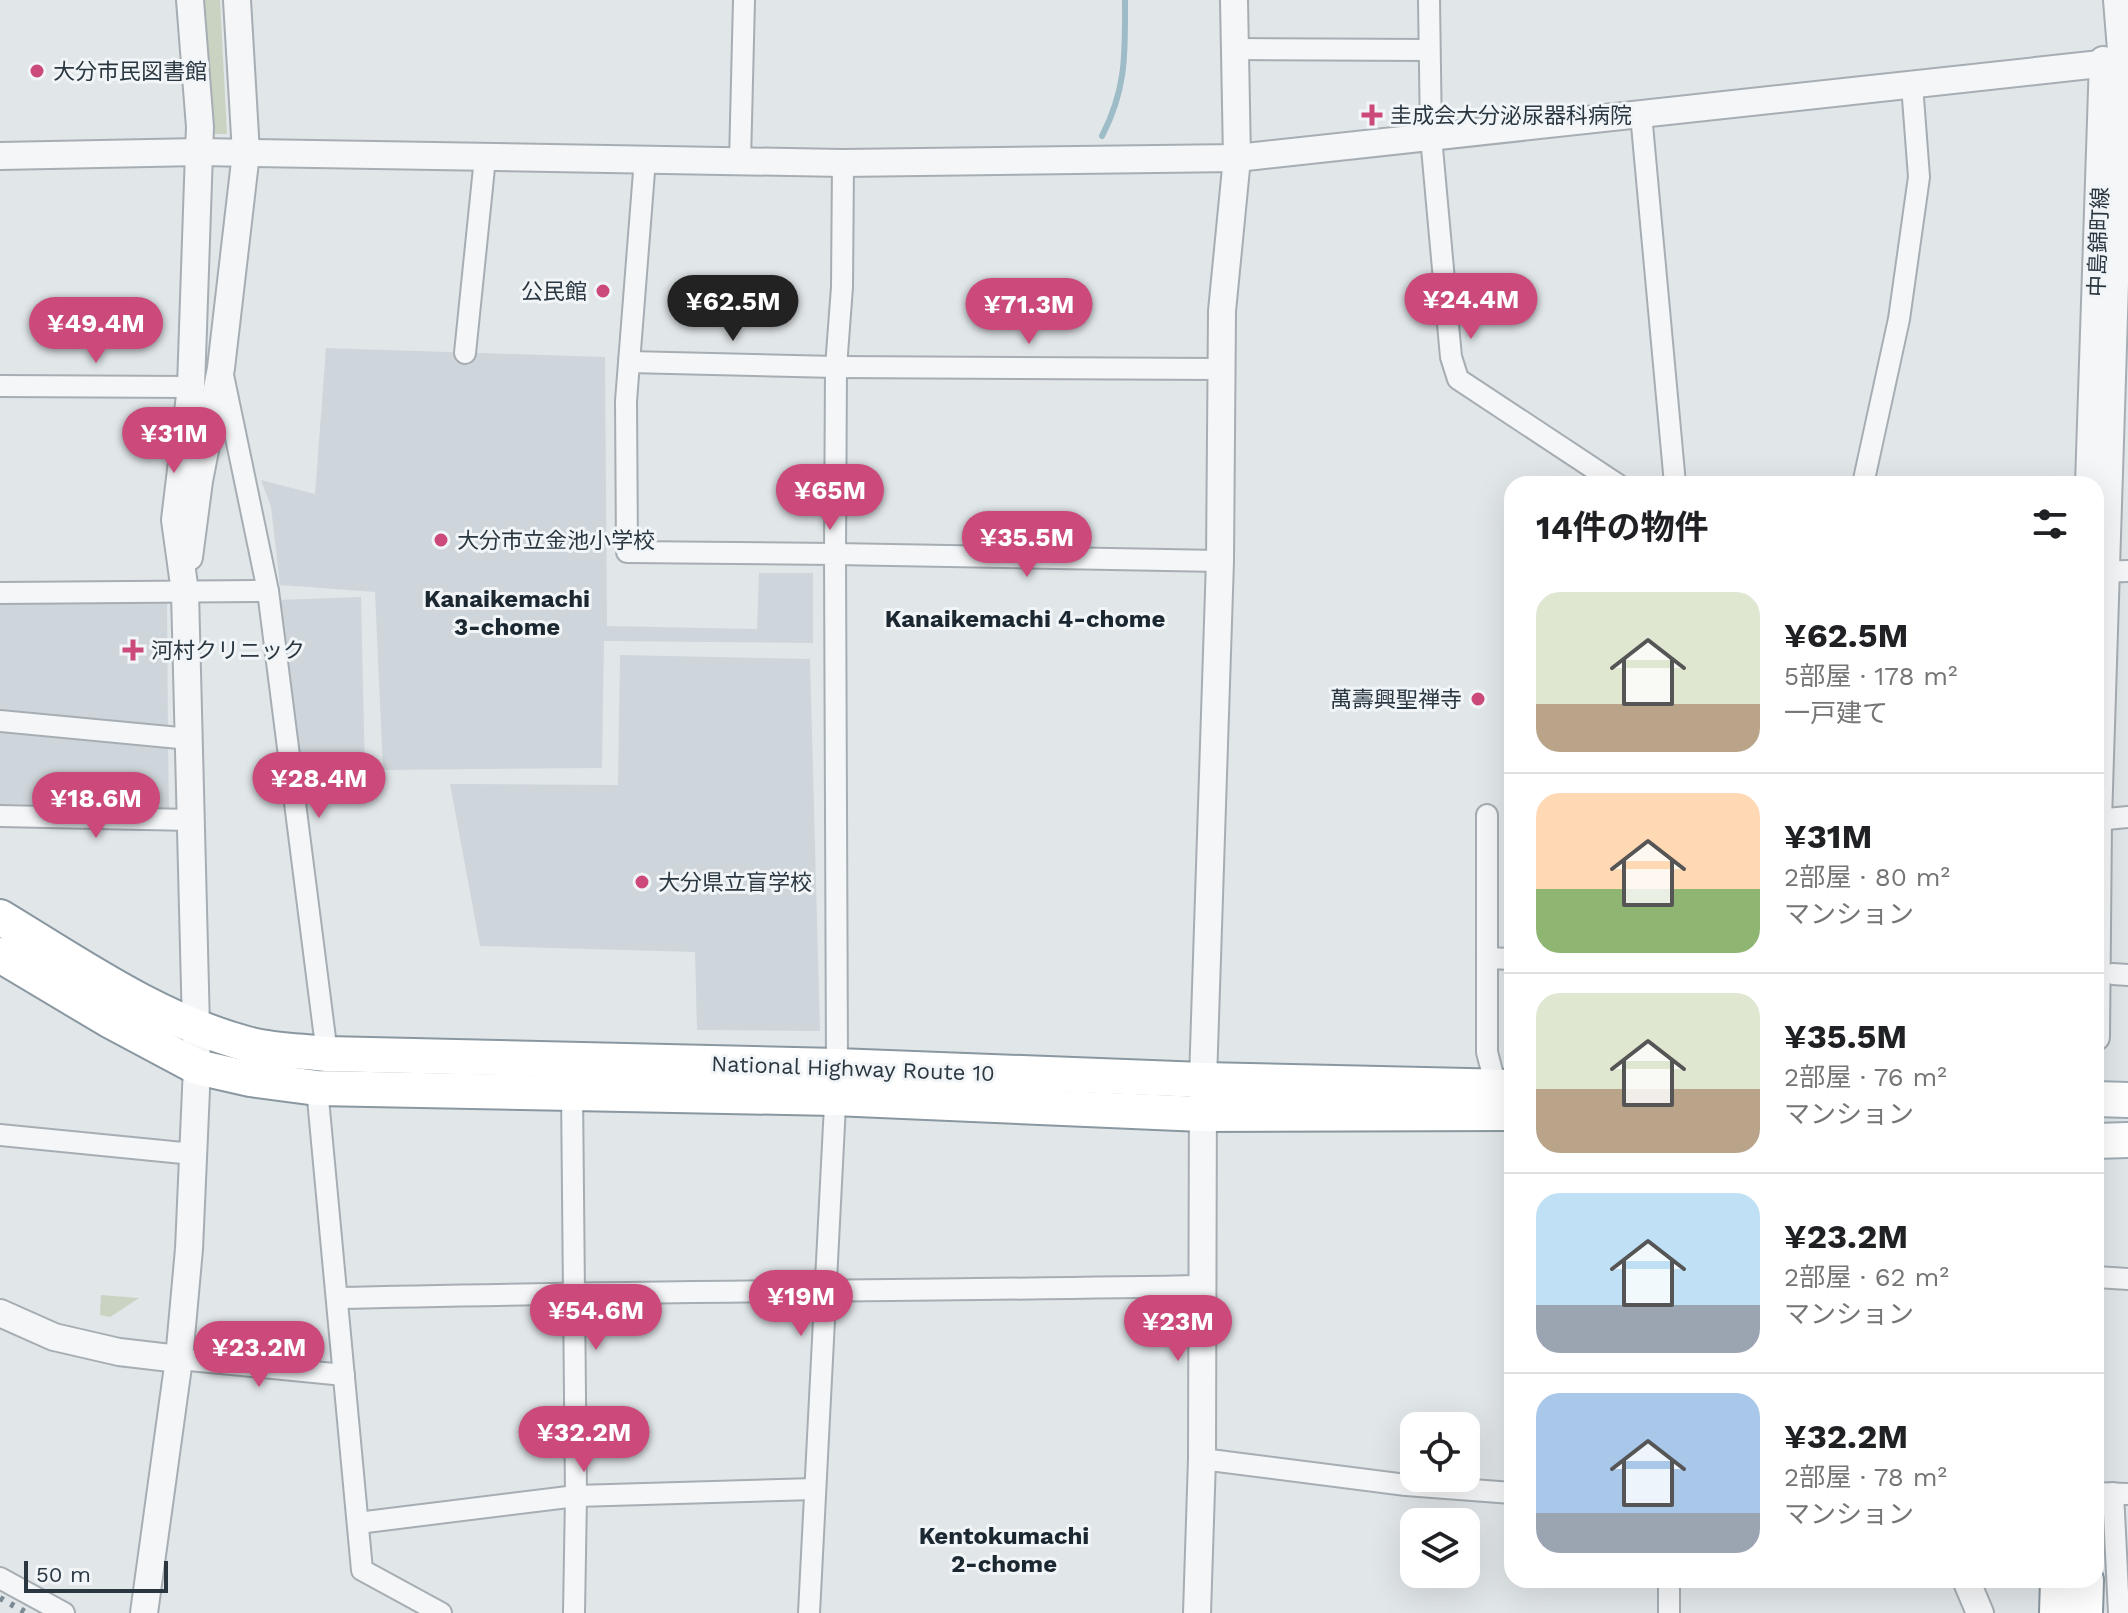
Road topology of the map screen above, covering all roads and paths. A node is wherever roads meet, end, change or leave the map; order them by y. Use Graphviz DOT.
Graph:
graph roads {
  1 [pos="190,0"];
  2 [pos="237,0"];
  3 [pos="744,0"];
  4 [pos="1234,0"];
  5 [pos="1429,0"];
  6 [pos="2099,0"];
  7 [pos="2117,0"];
  8 [pos="1235,49"];
  9 [pos="1429,50"];
  10 [pos="2118,62"];
  11 [pos="1912,85"];
  12 [pos="1641,114"];
  13 [pos="1431,137"];
  14 [pos="199,152"];
  15 [pos="246,153"];
  16 [pos="0,156"];
  17 [pos="485,158"];
  18 [pos="1237,158"];
  19 [pos="645,159"];
  20 [pos="740,161"];
  21 [pos="843,163"];
  22 [pos="465,353"];
  23 [pos="629,362"];
  24 [pos="836,367"];
  25 [pos="221,368"];
  26 [pos="1221,369"];
  27 [pos="0,386"];
  28 [pos="191,387"];
  29 [pos="1605,476"];
  30 [pos="1674,476"];
  31 [pos="1865,476"];
  32 [pos="2090,476"];
  33 [pos="835,554"];
  34 [pos="1220,561"];
  35 [pos="2110,571"];
  36 [pos="268,591"];
  37 [pos="185,592"];
  38 [pos="0,593"];
  39 [pos="2104,686"];
  40 [pos="0,721"];
  41 [pos="190,739"];
  42 [pos="1487,815"];
  43 [pos="0,816"];
  44 [pos="2128,817"];
  45 [pos="2104,819"];
  46 [pos="192,820"];
  47 [pos="0,917"];
  48 [pos="0,955"];
  49 [pos="1487,958"];
  50 [pos="1504,959"];
  51 [pos="197,1027"];
  52 [pos="327,1054"];
  53 [pos="197,1067"];
  54 [pos="1203,1080"];
  55 [pos="835,1082"];
  56 [pos="317,1088"];
  57 [pos="572,1091"];
  58 [pos="1504,1093"];
  59 [pos="2104,1099"];
  60 [pos="2128,1100"];
  61 [pos="1504,1103"];
  62 [pos="1504,1103"];
  63 [pos="1202,1114"];
  64 [pos="0,1135"];
  65 [pos="2128,1140"];
  66 [pos="2104,1141"];
  67 [pos="193,1154"];
  68 [pos="2104,1278"];
  69 [pos="2128,1279"];
  70 [pos="1204,1286"];
  71 [pos="574,1292"];
  72 [pos="825,1292"];
  73 [pos="337,1298"];
  74 [pos="0,1313"];
  75 [pos="179,1359"];
  76 [pos="344,1375"];
  77 [pos="1202,1459"];
  78 [pos="815,1489"];
  79 [pos="1504,1492"];
  80 [pos="2112,1493"];
  81 [pos="576,1496"];
  82 [pos="358,1523"];
  83 [pos="0,1578"];
  84 [pos="1669,1588"];
  85 [pos="1969,1588"];
  86 [pos="2058,1588"];
  87 [pos="2086,1588"];
  88 [pos="64,1613"];
  89 [pos="144,1613"];
  90 [pos="441,1613"];
  91 [pos="574,1613"];
  92 [pos="809,1613"];
  93 [pos="1197,1613"];
  94 [pos="1669,1613"];
  95 [pos="1980,1613"];
  96 [pos="2057,1613"];
  97 [pos="2085,1613"];
  98 [pos="2119,1613"];
  1 -- 14 [label="street"];
  2 -- 15 [label="street"];
  3 -- 20 [label="street"];
  4 -- 8 [label="street"];
  5 -- 9 [label="street"];
  6 -- 10 [label="street, 中島錦町線"];
  7 -- 10 [label="street, 中島錦町線"];
  8 -- 9 [label="street"];
  8 -- 18 [label="street"];
  9 -- 13 [label="street"];
  10 -- 11 [label="street"];
  10 -- 32 [label="street, 中島錦町線"];
  10 -- 35 [label="street, 中島錦町線"];
  11 -- 12 [label="street"];
  11 -- 31 [label="street"];
  12 -- 13 [label="street"];
  12 -- 30 [label="street"];
  13 -- 18 [label="street"];
  13 -- 29 [label="street"];
  14 -- 15 [label="street"];
  14 -- 16 [label="street"];
  14 -- 28 [label="street"];
  15 -- 17 [label="street"];
  15 -- 25 [label="street"];
  17 -- 19 [label="street"];
  17 -- 22 [label="street"];
  18 -- 21 [label="street"];
  18 -- 26 [label="street"];
  19 -- 20 [label="street"];
  19 -- 23 [label="street"];
  20 -- 21 [label="street"];
  21 -- 24 [label="street"];
  23 -- 24 [label="street"];
  23 -- 33 [label="street"];
  24 -- 26 [label="street"];
  24 -- 33 [label="street"];
  25 -- 36 [label="street"];
  25 -- 37 [label="street"];
  26 -- 34 [label="street"];
  27 -- 28 [label="street"];
  28 -- 37 [label="street"];
  33 -- 34 [label="street"];
  33 -- 55 [label="street"];
  34 -- 54 [label="street"];
  35 -- 39 [label="street, 中島錦町線"];
  36 -- 37 [label="street"];
  36 -- 52 [label="street"];
  37 -- 38 [label="street"];
  37 -- 41 [label="street"];
  40 -- 41 [label="street"];
  41 -- 46 [label="street"];
  42 -- 49 [label="street"];
  43 -- 46 [label="street"];
  44 -- 45 [label="street"];
  46 -- 51 [label="street"];
  47 -- 51 [label="main road, National Highway Route 10"];
  48 -- 53 [label="main road, National Highway Route 10"];
  49 -- 50 [label="street"];
  49 -- 58 [label="street"];
  51 -- 52 [label="main road, National Highway Route 10"];
  51 -- 53 [label="street"];
  52 -- 55 [label="main road, National Highway Route 10"];
  53 -- 56 [label="main road, National Highway Route 10"];
  53 -- 67 [label="street"];
  54 -- 55 [label="main road, National Highway Route 10"];
  54 -- 61 [label="main road, National Highway Route 10"];
  54 -- 63 [label="street"];
  55 -- 57 [label="main road, National Highway Route 10"];
  55 -- 63 [label="main road, National Highway Route 10"];
  55 -- 72 [label="street"];
  56 -- 57 [label="main road, National Highway Route 10"];
  56 -- 73 [label="street"];
  57 -- 71 [label="street"];
  59 -- 60 [label="main road"];
  62 -- 63 [label="main road, National Highway Route 10"];
  63 -- 70 [label="street"];
  64 -- 67 [label="street"];
  65 -- 66 [label="main road"];
  67 -- 75 [label="street"];
  68 -- 69 [label="street"];
  70 -- 72 [label="street"];
  70 -- 77 [label="street"];
  71 -- 72 [label="street"];
  71 -- 73 [label="street"];
  71 -- 81 [label="street"];
  72 -- 78 [label="street"];
  73 -- 76 [label="street"];
  74 -- 75 [label="street"];
  75 -- 76 [label="street"];
  75 -- 89 [label="street"];
  76 -- 82 [label="street"];
  77 -- 79 [label="street"];
  77 -- 93 [label="street"];
  78 -- 81 [label="street"];
  78 -- 92 [label="street"];
  80 -- 98 [label="street"];
  81 -- 82 [label="street"];
  81 -- 91 [label="street"];
  82 -- 90 [label="street"];
  83 -- 88 [label="street"];
  84 -- 94 [label="street"];
  85 -- 95 [label="street"];
  86 -- 96 [label="main road"];
  87 -- 97 [label="main road"];
}
